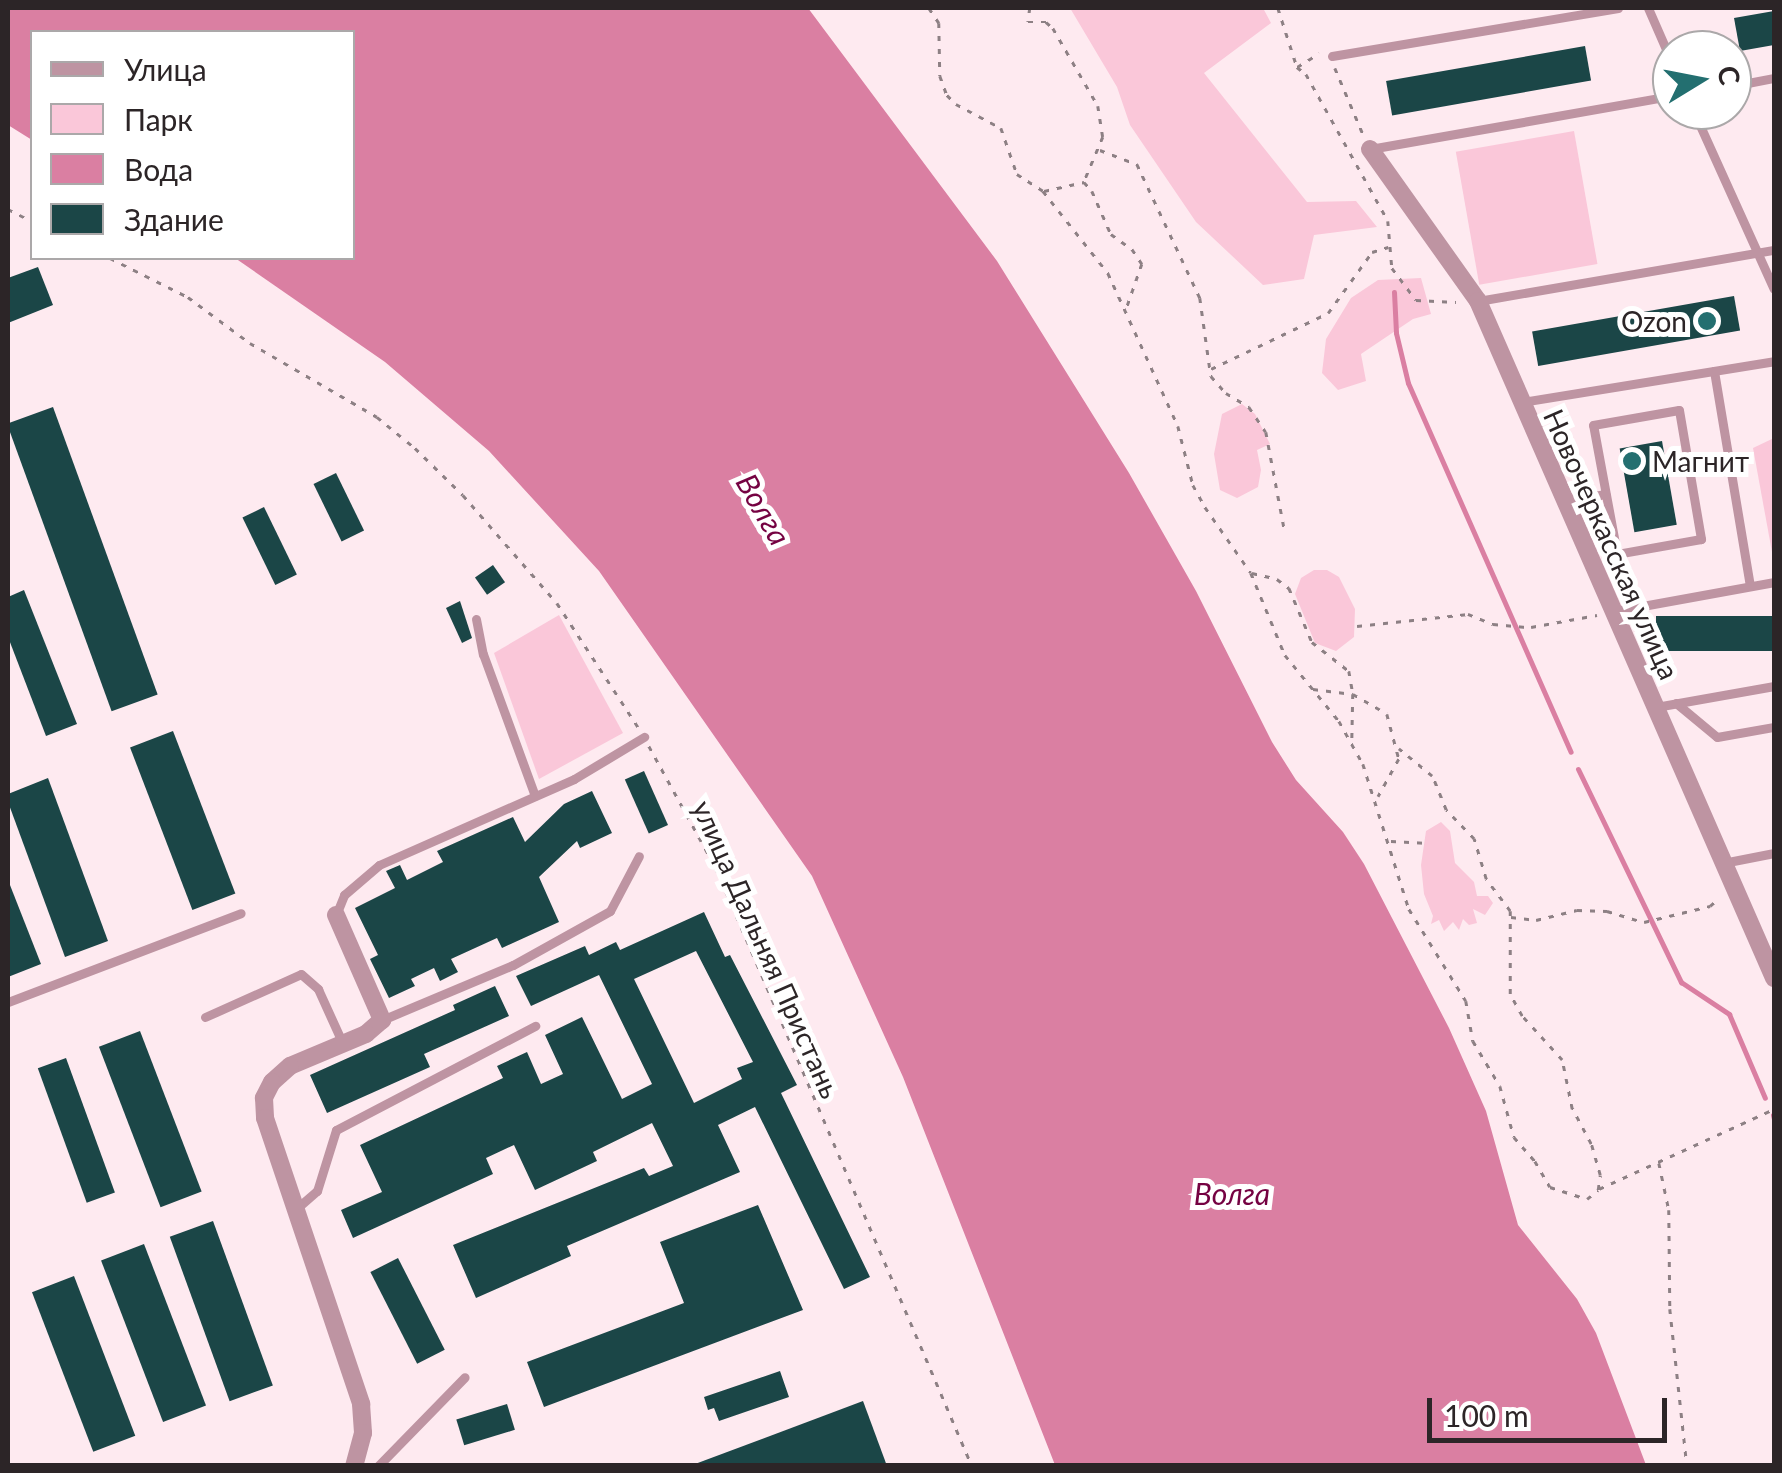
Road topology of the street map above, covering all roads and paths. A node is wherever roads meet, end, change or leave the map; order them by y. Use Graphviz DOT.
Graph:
graph roads {
  1 [pos="929,8"];
  2 [pos="1030,8"];
  3 [pos="1278,8"];
  4 [pos="1618,8"];
  5 [pos="1332,56"];
  6 [pos="1298,67"];
  7 [pos="1652,100"];
  8 [pos="1702,130"];
  9 [pos="1370,149"];
  10 [pos="1100,150"];
  11 [pos="1084,182"];
  12 [pos="1043,191"];
  13 [pos="1390,246"];
  14 [pos="1774,250"];
  15 [pos="1758,252"];
  16 [pos="114,260"];
  17 [pos="1774,289"];
  18 [pos="1478,301"];
  19 [pos="1126,309"];
  20 [pos="1774,361"];
  21 [pos="1209,370"];
  22 [pos="1714,371"];
  23 [pos="1520,402"];
  24 [pos="1605,494"];
  25 [pos="1565,502"];
  26 [pos="1284,528"];
  27 [pos="1251,573"];
  28 [pos="1774,582"];
  29 [pos="1750,586"];
  30 [pos="1614,612"];
  31 [pos="476,620"];
  32 [pos="1358,626"];
  33 [pos="1774,686"];
  34 [pos="1312,689"];
  35 [pos="1353,694"];
  36 [pos="1676,703"];
  37 [pos="1653,708"];
  38 [pos="1774,727"];
  39 [pos="644,738"];
  40 [pos="1352,744"];
  41 [pos="1400,749"];
  42 [pos="535,796"];
  43 [pos="1377,799"];
  44 [pos="1389,841"];
  45 [pos="1424,842"];
  46 [pos="1774,853"];
  47 [pos="639,856"];
  48 [pos="1723,863"];
  49 [pos="1732,882"];
  50 [pos="241,913"];
  51 [pos="336,915"];
  52 [pos="1511,917"];
  53 [pos="1768,949"];
  54 [pos="1774,978"];
  55 [pos="8,1002"];
  56 [pos="205,1016"];
  57 [pos="382,1020"];
  58 [pos="535,1026"];
  59 [pos="342,1044"];
  60 [pos="1774,1109"];
  61 [pos="1659,1163"];
  62 [pos="1598,1190"];
  63 [pos="296,1209"];
  64 [pos="465,1377"];
  65 [pos="354,1466"];
  66 [pos="378,1466"];
  67 [pos="972,1466"];
  68 [pos="1688,1466"];
  1 -- 12 [label="path"];
  2 -- 10 [label="path"];
  3 -- 6 [label="path"];
  4 -- 5 [label="lane"];
  5 -- 6 [label="path"];
  5 -- 9 [label="path"];
  6 -- 13 [label="path"];
  7 -- 9 [label="lane"];
  8 -- 15 [label="lane"];
  9 -- 18 [label="street, Новочеркасская улица"];
  10 -- 11 [label="path"];
  10 -- 21 [label="path"];
  11 -- 12 [label="path"];
  11 -- 19 [label="path"];
  12 -- 19 [label="path"];
  13 -- 18 [label="path"];
  13 -- 21 [label="path"];
  14 -- 15 [label="lane"];
  15 -- 17 [label="lane"];
  15 -- 18 [label="lane"];
  16 -- 39 [label="path, улица Дальняя Пристань"];
  18 -- 23 [label="street, Новочеркасская улица"];
  19 -- 27 [label="path"];
  20 -- 22 [label="lane"];
  21 -- 26 [label="path"];
  22 -- 23 [label="lane"];
  22 -- 29 [label="lane"];
  23 -- 25 [label="street, Новочеркасская улица"];
  24 -- 24 [label="lane"];
  24 -- 25 [label="lane"];
  25 -- 30 [label="street, Новочеркасская улица"];
  27 -- 34 [label="path"];
  27 -- 35 [label="path"];
  28 -- 29 [label="lane"];
  29 -- 30 [label="lane"];
  30 -- 32 [label="path"];
  30 -- 37 [label="street, Новочеркасская улица"];
  31 -- 42 [label="lane"];
  33 -- 36 [label="lane"];
  34 -- 35 [label="path"];
  34 -- 40 [label="path"];
  35 -- 40 [label="path"];
  35 -- 41 [label="path"];
  36 -- 37 [label="lane"];
  36 -- 38 [label="lane"];
  37 -- 48 [label="street, Новочеркасская улица"];
  39 -- 42 [label="lane"];
  39 -- 67 [label="path, улица Дальняя Пристань"];
  40 -- 43 [label="path"];
  41 -- 43 [label="path"];
  41 -- 52 [label="path"];
  42 -- 51 [label="lane"];
  43 -- 44 [label="path"];
  44 -- 45 [label="path"];
  44 -- 62 [label="path"];
  46 -- 48 [label="lane"];
  47 -- 57 [label="lane"];
  48 -- 49 [label="street, Новочеркасская улица"];
  49 -- 52 [label="path"];
  49 -- 53 [label="street, Новочеркасская улица"];
  50 -- 55 [label="lane"];
  51 -- 57 [label="street"];
  52 -- 62 [label="path"];
  53 -- 54 [label="street, Новочеркасская улица"];
  56 -- 59 [label="lane"];
  57 -- 59 [label="street"];
  58 -- 63 [label="lane"];
  59 -- 63 [label="street"];
  60 -- 61 [label="path"];
  61 -- 62 [label="path"];
  61 -- 68 [label="path"];
  63 -- 65 [label="street"];
  64 -- 66 [label="lane"];
}
